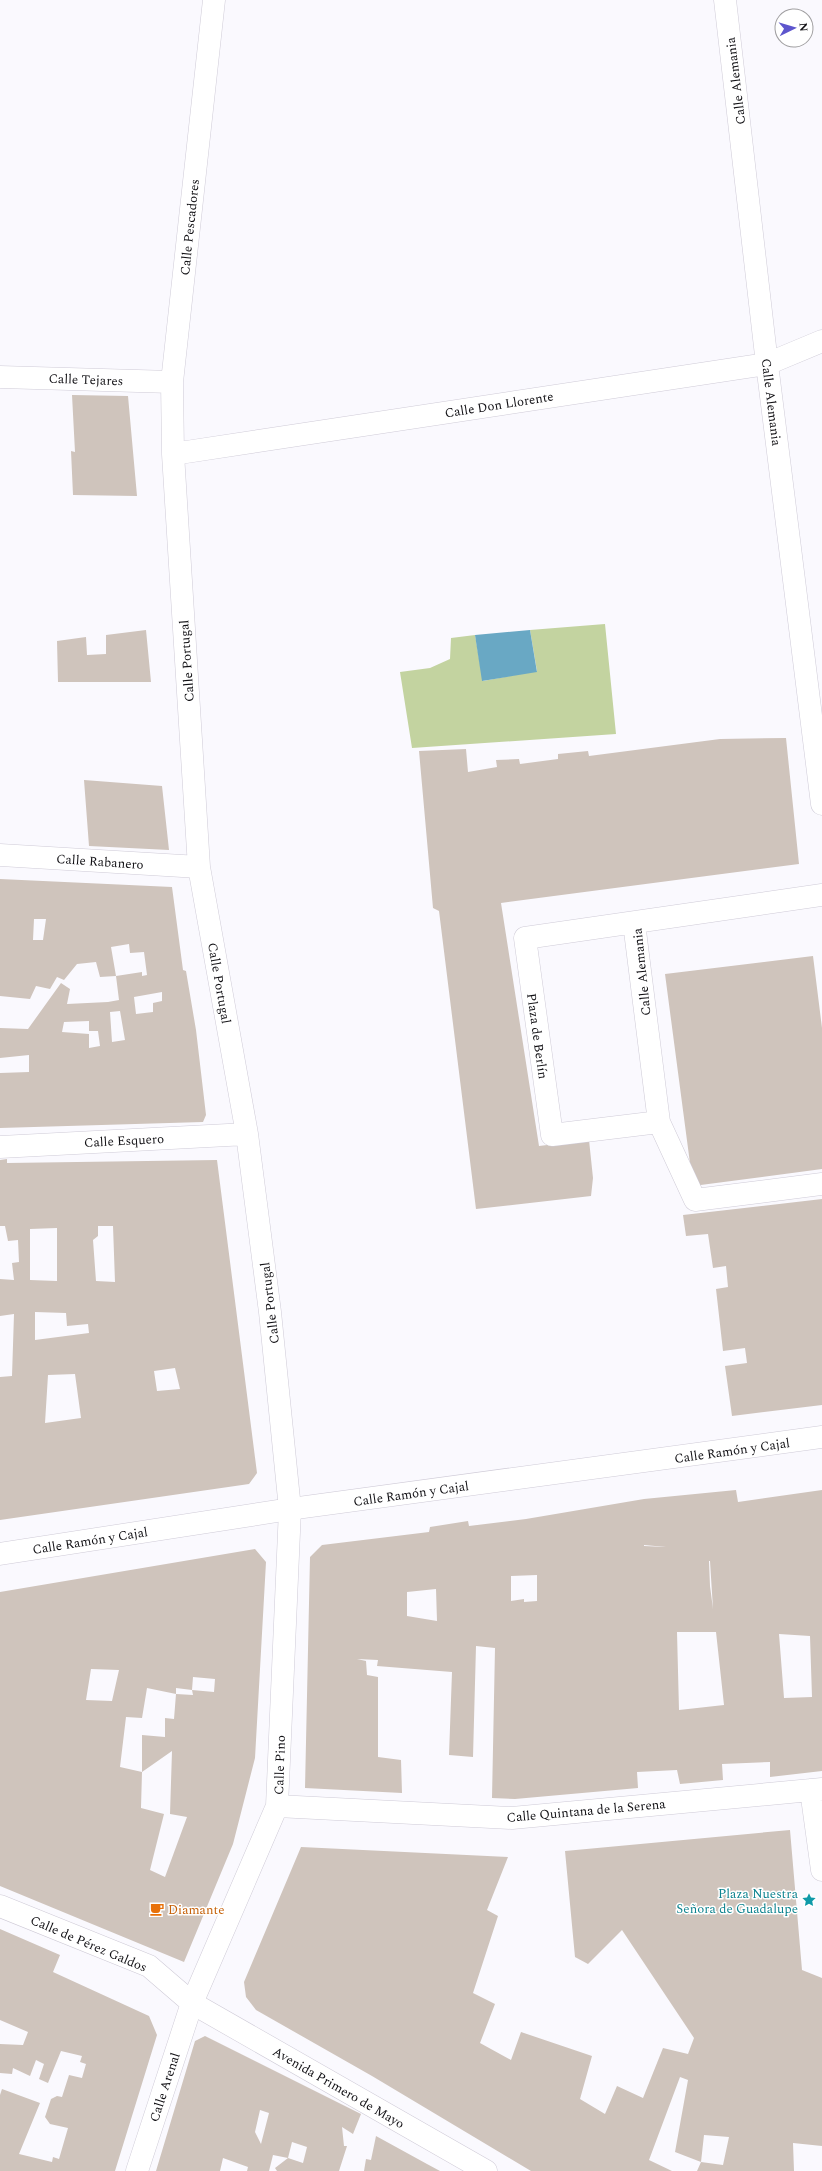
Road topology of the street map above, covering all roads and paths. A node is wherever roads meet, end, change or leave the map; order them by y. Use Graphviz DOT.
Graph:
graph roads {
  1 [pos="214,0"];
  2 [pos="725,0"];
  3 [pos="822,341"];
  4 [pos="767,364"];
  5 [pos="0,376"];
  6 [pos="172,382"];
  7 [pos="173,454"];
  8 [pos="822,804"];
  9 [pos="0,854"];
  10 [pos="200,867"];
  11 [pos="822,896"];
  12 [pos="634,923"];
  13 [pos="659,1122"];
  14 [pos="247,1134"];
  15 [pos="0,1147"];
  16 [pos="822,1184"];
  17 [pos="822,1437"];
  18 [pos="290,1509"];
  19 [pos="0,1554"];
  20 [pos="816,1789"];
  21 [pos="277,1806"];
  22 [pos="822,1870"];
  23 [pos="0,1906"];
  24 [pos="192,2003"];
  25 [pos="137,2171"];
  26 [pos="486,2171"];
  1 -- 6 [label="street, Calle Pescadores"];
  2 -- 4 [label="street, Calle Alemania"];
  3 -- 4 [label="street, Calle Don Llorente"];
  4 -- 7 [label="street, Calle Don Llorente"];
  4 -- 8 [label="street, Calle Alemania"];
  5 -- 6 [label="street, Calle Tejares"];
  6 -- 7 [label="street, Calle Pescadores"];
  7 -- 10 [label="street, Calle Portugal"];
  9 -- 10 [label="street, Calle Rabanero"];
  10 -- 14 [label="street, Calle Portugal"];
  11 -- 12 [label="street, Calle Alemania"];
  12 -- 13 [label="street, Calle Alemania"];
  12 -- 13 [label="street, Plaza de Berlín"];
  13 -- 16 [label="street, Calle Alemania"];
  14 -- 15 [label="street, Calle Esquero"];
  14 -- 18 [label="street, Calle Portugal"];
  17 -- 18 [label="street, Calle Ramón y Cajal"];
  18 -- 19 [label="street, Calle Ramón y Cajal"];
  18 -- 21 [label="street, Calle Pino"];
  20 -- 21 [label="street, Calle Quintana de la Serena"];
  20 -- 22 [label="street"];
  21 -- 24 [label="street, Calle Pino"];
  23 -- 24 [label="street, Calle de Pérez Galdos"];
  24 -- 25 [label="street, Calle Arenal"];
  24 -- 26 [label="street, Avenida Primero de Mayo"];
}
